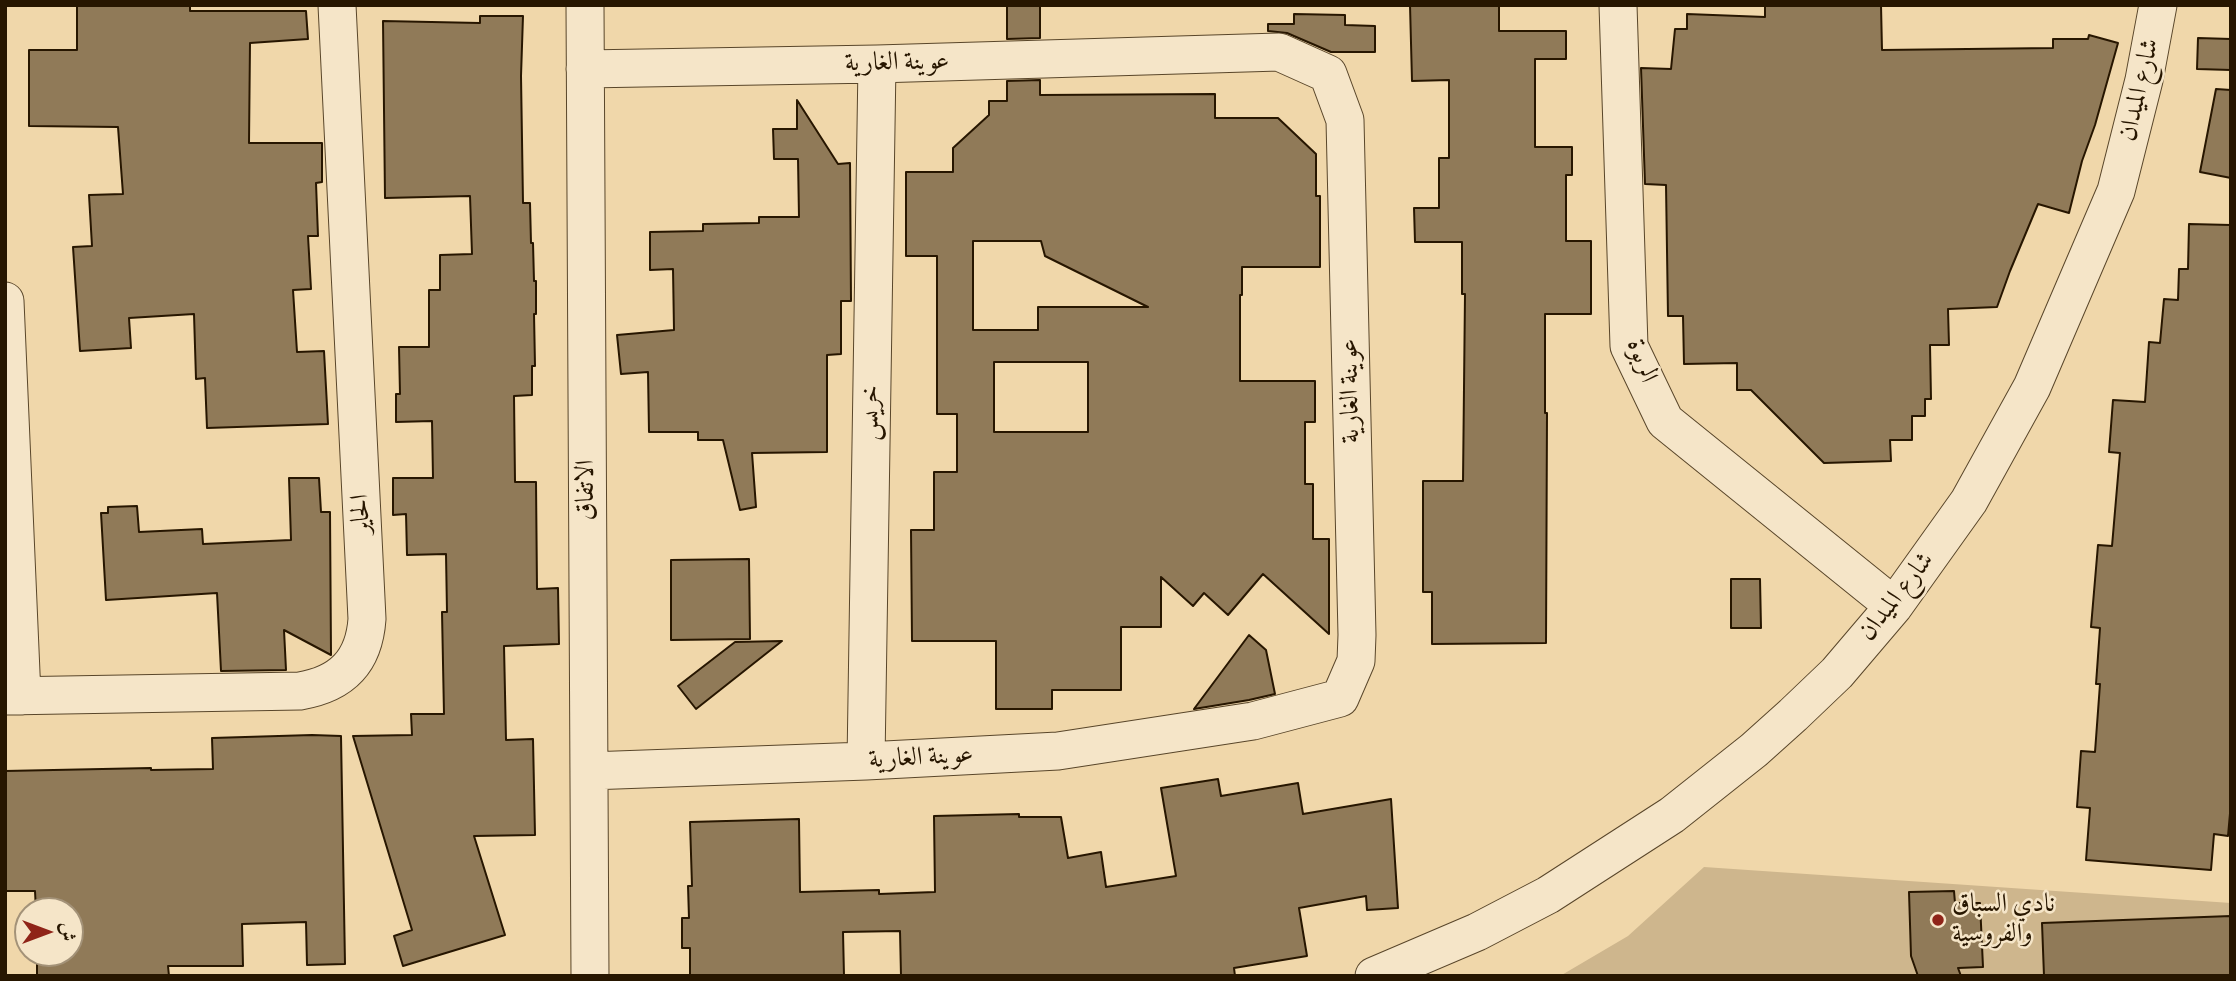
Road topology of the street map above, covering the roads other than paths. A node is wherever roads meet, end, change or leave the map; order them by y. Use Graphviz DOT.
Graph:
graph roads {
  1 [pos="337,5"];
  2 [pos="585,5"];
  3 [pos="1618,5"];
  4 [pos="2158,5"];
  5 [pos="877,64"];
  6 [pos="585,69"];
  7 [pos="5,301"];
  8 [pos="1894,606"];
  9 [pos="14,696"];
  10 [pos="866,761"];
  11 [pos="589,771"];
  12 [pos="590,976"];
  13 [pos="1374,976"];
  1 -- 9 [label="street, الحاير"];
  2 -- 6 [label="street, الاتفاق"];
  3 -- 8 [label="street, الربوة"];
  4 -- 8 [label="street, شارع الميدان"];
  5 -- 6 [label="street, عوينة الغارية"];
  5 -- 10 [label="street, خريس"];
  5 -- 10 [label="street, عوينة الغارية"];
  6 -- 11 [label="street, الاتفاق"];
  7 -- 9 [label="street"];
  8 -- 13 [label="street, شارع الميدان"];
  10 -- 11 [label="street, عوينة الغارية"];
  11 -- 12 [label="street, الاتفاق"];
}
